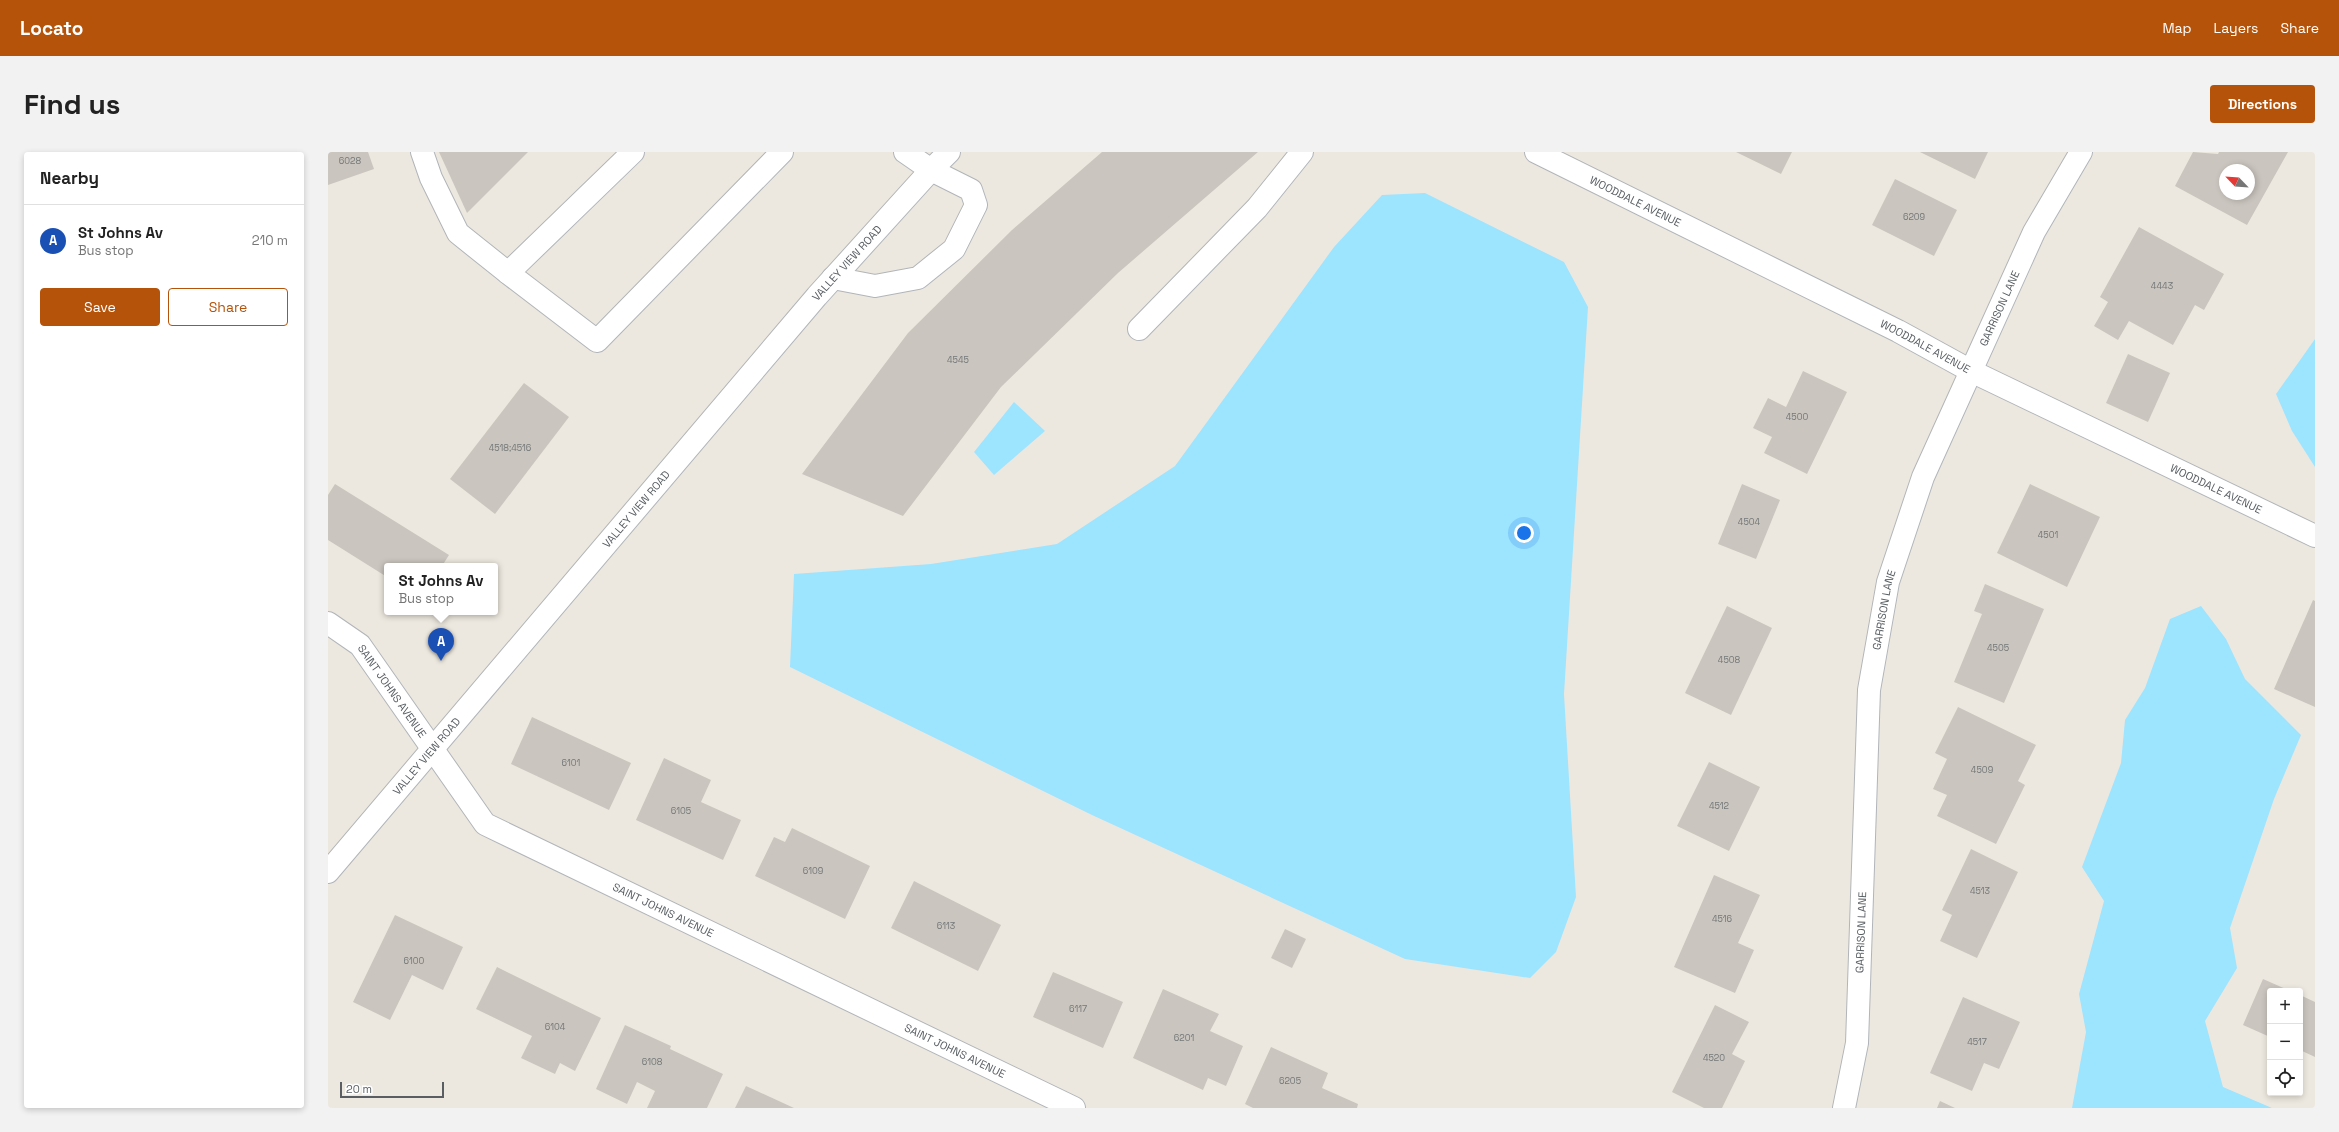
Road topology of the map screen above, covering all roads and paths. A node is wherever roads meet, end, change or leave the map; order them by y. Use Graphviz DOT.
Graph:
graph roads {
  1 [pos="422,152"];
  2 [pos="633,152"];
  3 [pos="782,152"];
  4 [pos="904,152"];
  5 [pos="949,152"];
  6 [pos="1302,152"];
  7 [pos="2081,152"];
  8 [pos="1546,154"];
  9 [pos="931,170"];
  10 [pos="508,273"];
  11 [pos="833,278"];
  12 [pos="1139,328"];
  13 [pos="1971,371"];
  14 [pos="2315,536"];
  15 [pos="328,623"];
  16 [pos="433,748"];
  17 [pos="328,872"];
  18 [pos="1074,1108"];
  19 [pos="1844,1108"];
  1 -- 10 [label="street"];
  2 -- 10 [label="street"];
  3 -- 10 [label="street"];
  4 -- 9 [label="street"];
  5 -- 9 [label="street, VALLEY VIEW ROAD"];
  6 -- 12 [label="street"];
  7 -- 13 [label="street, GARRISON LANE"];
  8 -- 13 [label="street, WOODDALE AVENUE"];
  9 -- 11 [label="street, VALLEY VIEW ROAD"];
  9 -- 11 [label="street"];
  11 -- 16 [label="street, VALLEY VIEW ROAD"];
  13 -- 14 [label="street, WOODDALE AVENUE"];
  13 -- 19 [label="street, GARRISON LANE"];
  15 -- 16 [label="street, SAINT JOHNS AVENUE"];
  16 -- 17 [label="street, VALLEY VIEW ROAD"];
  16 -- 18 [label="street, SAINT JOHNS AVENUE"];
}
